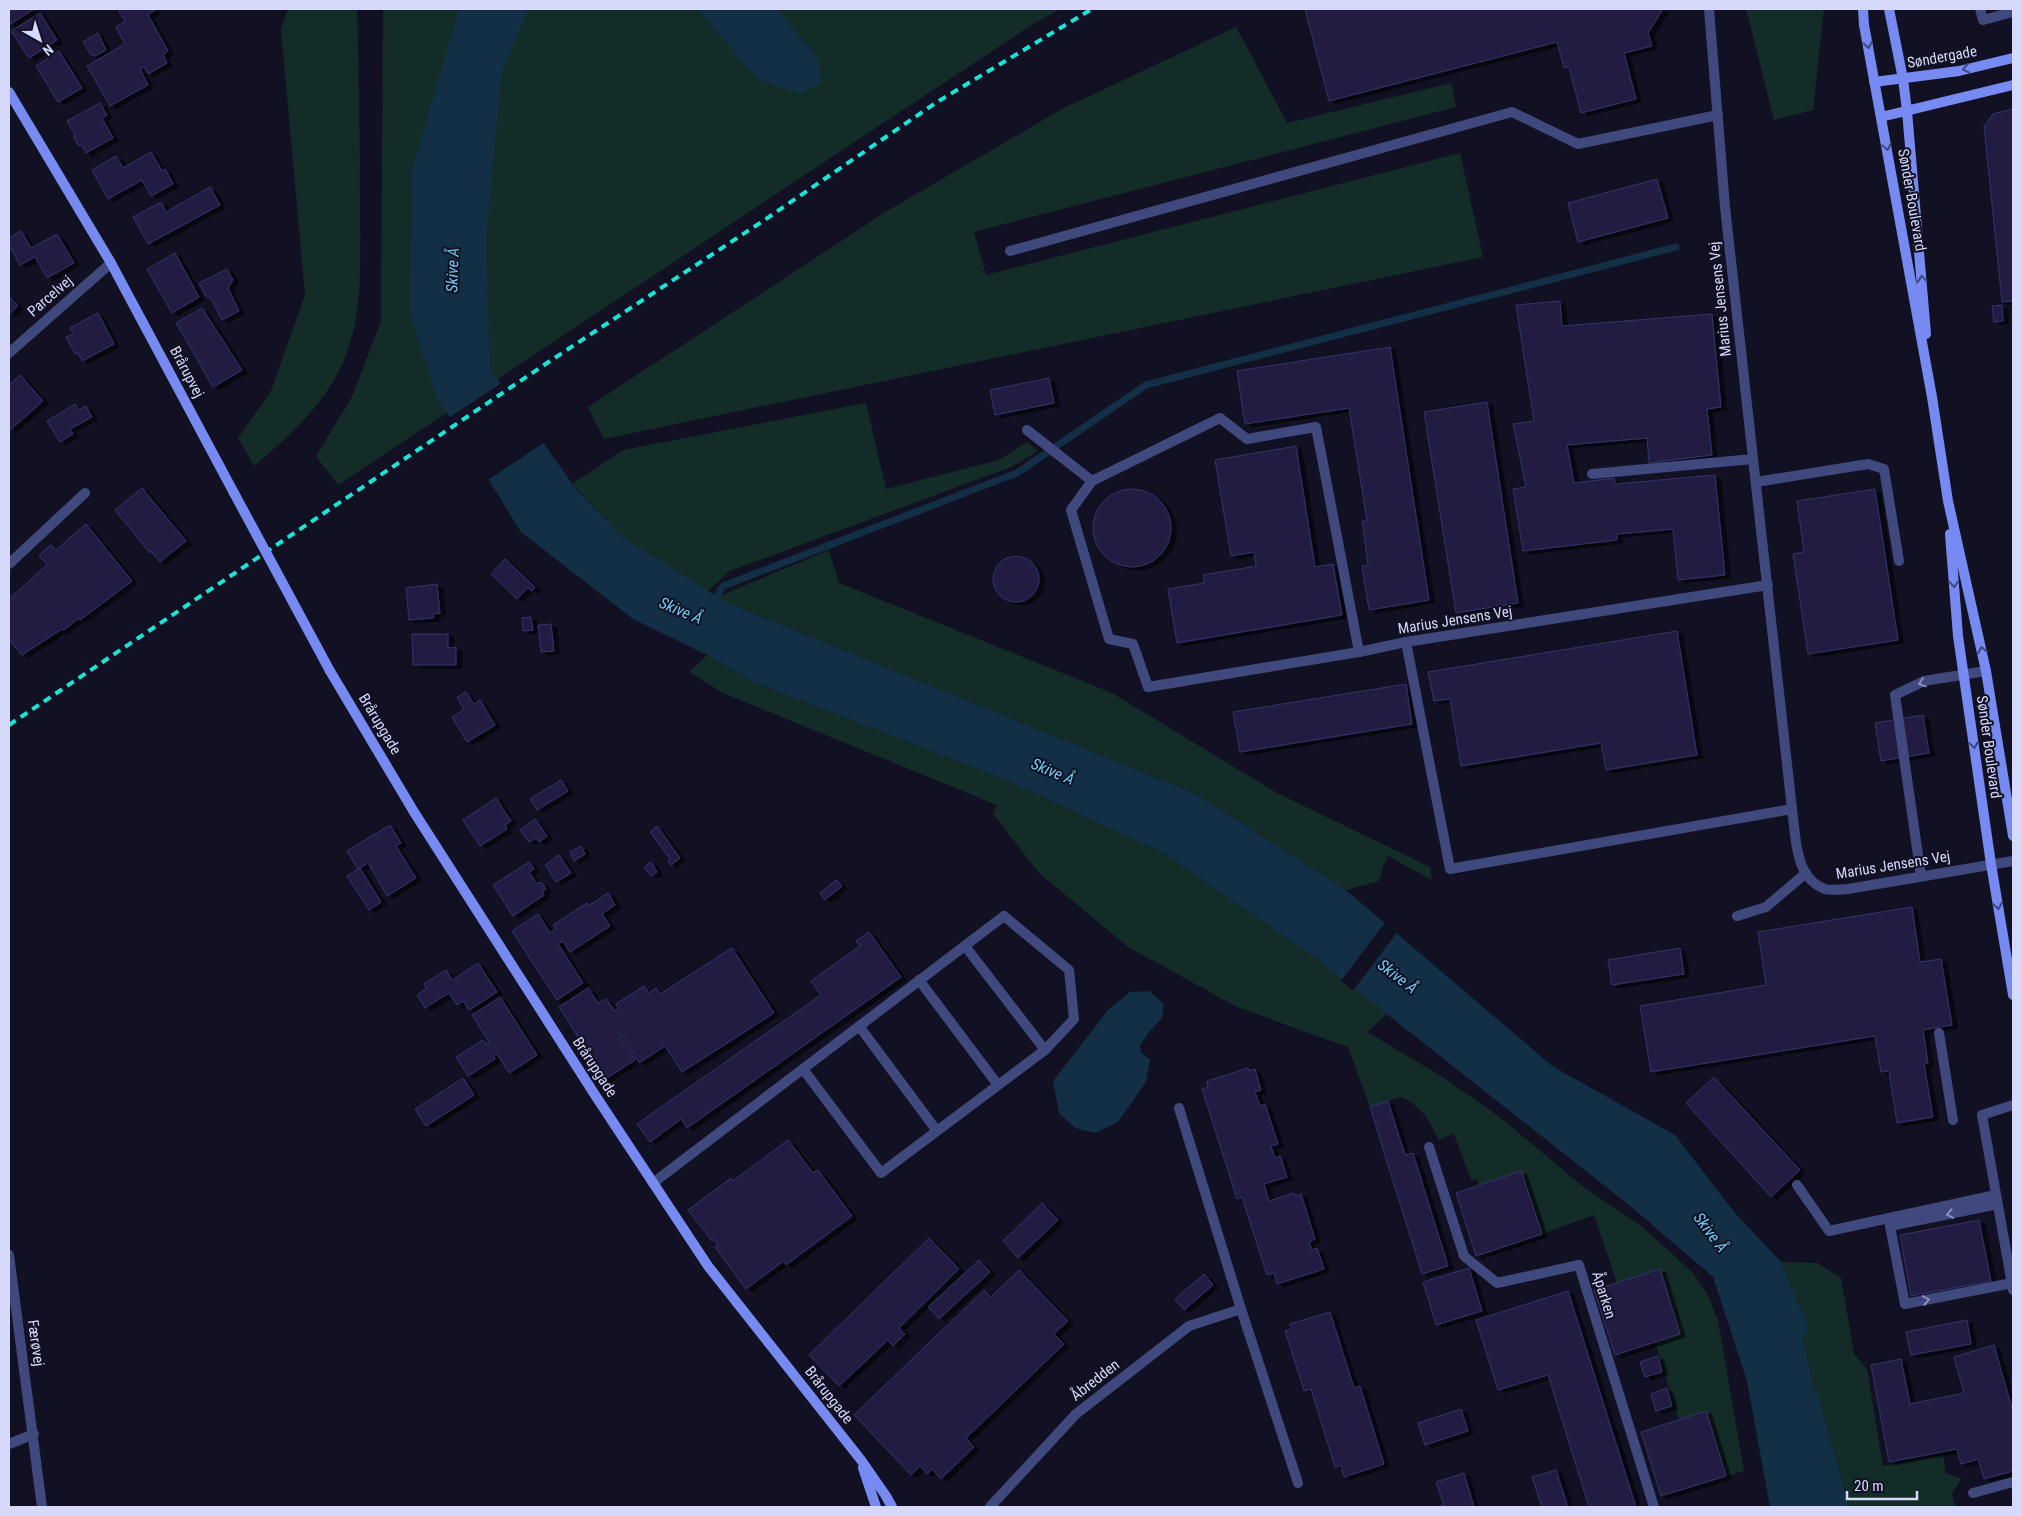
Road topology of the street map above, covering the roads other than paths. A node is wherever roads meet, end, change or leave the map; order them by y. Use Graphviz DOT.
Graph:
graph roads {
  1 [pos="1709,9"];
  2 [pos="1863,9"];
  3 [pos="1889,9"];
  4 [pos="1980,9"];
  5 [pos="2013,12"];
  6 [pos="2013,58"];
  7 [pos="1903,79"];
  8 [pos="1874,82"];
  9 [pos="2013,85"];
  10 [pos="9,92"];
  11 [pos="1907,111"];
  12 [pos="1718,115"];
  13 [pos="1881,117"];
  14 [pos="1010,251"];
  15 [pos="111,263"];
  16 [pos="9,353"];
  17 [pos="1932,397"];
  18 [pos="1027,430"];
  19 [pos="1753,459"];
  20 [pos="1592,474"];
  21 [pos="1092,480"];
  22 [pos="1756,482"];
  23 [pos="84,493"];
  24 [pos="1948,501"];
  25 [pos="1899,561"];
  26 [pos="9,564"];
  27 [pos="1768,585"];
  28 [pos="1406,642"];
  29 [pos="1359,652"];
  30 [pos="330,671"];
  31 [pos="1986,671"];
  32 [pos="1964,675"];
  33 [pos="1792,809"];
  34 [pos="2013,836"];
  35 [pos="2013,861"];
  36 [pos="1991,864"];
  37 [pos="1806,873"];
  38 [pos="1922,876"];
  39 [pos="1736,916"];
  40 [pos="965,946"];
  41 [pos="919,980"];
  42 [pos="2013,995"];
  43 [pos="859,1026"];
  44 [pos="1939,1033"];
  45 [pos="1045,1050"];
  46 [pos="803,1069"];
  47 [pos="998,1085"];
  48 [pos="2013,1105"];
  49 [pos="1179,1108"];
  50 [pos="1953,1120"];
  51 [pos="937,1131"];
  52 [pos="1429,1147"];
  53 [pos="653,1183"];
  54 [pos="1797,1185"];
  55 [pos="1997,1199"];
  56 [pos="9,1255"];
  57 [pos="2013,1286"];
  58 [pos="1241,1310"];
  59 [pos="34,1434"];
  60 [pos="9,1444"];
  61 [pos="861,1460"];
  62 [pos="2013,1482"];
  63 [pos="1298,1483"];
  64 [pos="1973,1493"];
  65 [pos="42,1507"];
  66 [pos="876,1507"];
  67 [pos="892,1507"];
  68 [pos="990,1507"];
  69 [pos="1654,1507"];
  1 -- 12 [label="street, Marius Jensens Vej"];
  2 -- 8 [label="street, Sønder Boulevard, one-way"];
  3 -- 7 [label="street, Sønder Boulevard"];
  4 -- 5 [label="street"];
  6 -- 7 [label="street, Søndergade, one-way"];
  7 -- 8 [label="street, Søndergade"];
  7 -- 11 [label="street, Sønder Boulevard"];
  8 -- 13 [label="street, Sønder Boulevard"];
  9 -- 11 [label="street"];
  10 -- 15 [label="street, Brårupvej"];
  11 -- 13 [label="street"];
  17 -- 11 [label="street, Sønder Boulevard, one-way"];
  12 -- 14 [label="street"];
  12 -- 19 [label="street, Marius Jensens Vej"];
  13 -- 17 [label="street, Sønder Boulevard, one-way"];
  15 -- 16 [label="street, Parcelvej"];
  15 -- 30 [label="street, Brårupvej, bridge"];
  17 -- 24 [label="street, Sønder Boulevard"];
  18 -- 21 [label="street"];
  19 -- 20 [label="street"];
  19 -- 22 [label="street, Marius Jensens Vej"];
  21 -- 29 [label="street, Marius Jensens Vej"];
  21 -- 29 [label="street"];
  22 -- 25 [label="street"];
  22 -- 27 [label="street, Marius Jensens Vej"];
  23 -- 26 [label="street"];
  31 -- 24 [label="street, Sønder Boulevard, one-way"];
  24 -- 32 [label="street, Sønder Boulevard, one-way"];
  27 -- 28 [label="street, Marius Jensens Vej"];
  27 -- 33 [label="street, Marius Jensens Vej"];
  28 -- 29 [label="street, Marius Jensens Vej"];
  28 -- 33 [label="street"];
  30 -- 53 [label="street, Brårupgade"];
  31 -- 32 [label="street"];
  31 -- 34 [label="street, Sønder Boulevard"];
  32 -- 36 [label="street, Sønder Boulevard, one-way"];
  32 -- 38 [label="street, one-way"];
  33 -- 37 [label="street, Marius Jensens Vej"];
  35 -- 36 [label="street, Marius Jensens Vej"];
  36 -- 38 [label="street, Marius Jensens Vej"];
  36 -- 42 [label="street, Sønder Boulevard, one-way"];
  37 -- 38 [label="street, Marius Jensens Vej"];
  37 -- 39 [label="street"];
  40 -- 41 [label="street"];
  40 -- 45 [label="street"];
  40 -- 45 [label="street"];
  41 -- 43 [label="street"];
  41 -- 47 [label="street"];
  43 -- 46 [label="street"];
  43 -- 51 [label="street"];
  44 -- 50 [label="street"];
  45 -- 47 [label="street"];
  46 -- 51 [label="street"];
  46 -- 53 [label="street"];
  47 -- 51 [label="street"];
  48 -- 55 [label="street"];
  49 -- 58 [label="street"];
  52 -- 69 [label="street, Åparken"];
  53 -- 61 [label="street, Brårupgade"];
  54 -- 55 [label="street"];
  55 -- 57 [label="street"];
  55 -- 57 [label="street, one-way"];
  56 -- 59 [label="street, Færøvej"];
  58 -- 63 [label="street"];
  58 -- 68 [label="street, Åbredden"];
  59 -- 60 [label="street"];
  59 -- 65 [label="street, Færøvej"];
  61 -- 66 [label="street, Brårupgade"];
  61 -- 67 [label="street, Brårupgade"];
  62 -- 64 [label="street"];
}
